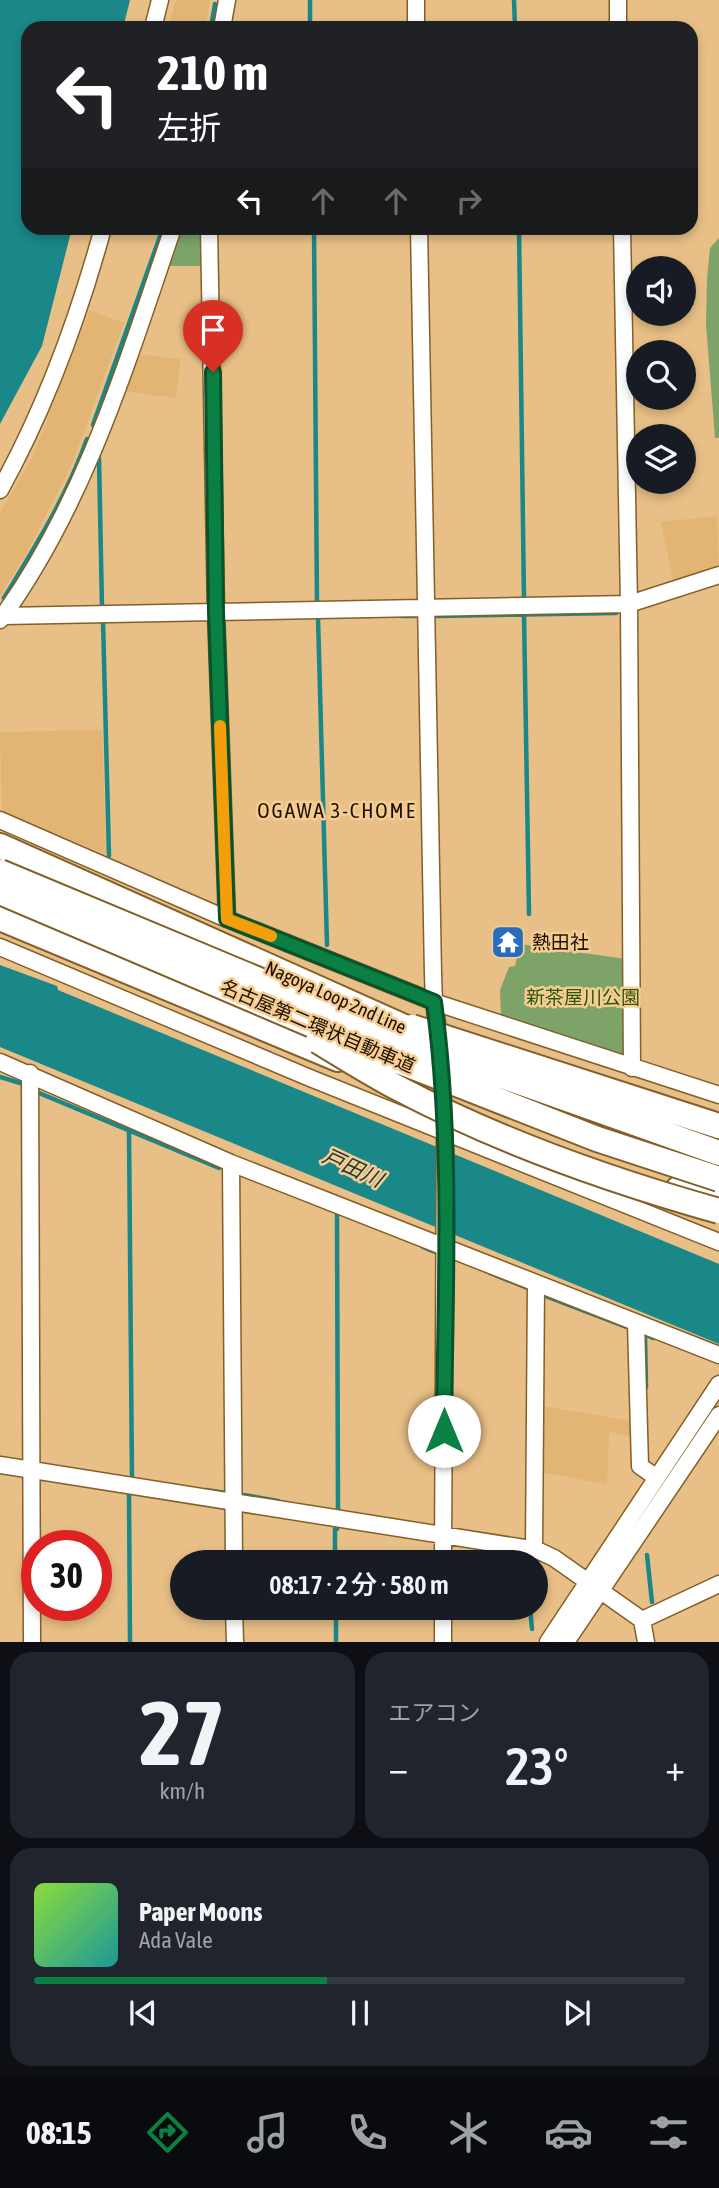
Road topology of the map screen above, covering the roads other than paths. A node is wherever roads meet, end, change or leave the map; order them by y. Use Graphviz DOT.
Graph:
graph roads {
  1 [pos="160,0"];
  2 [pos="227,0"];
  3 [pos="416,0"];
  4 [pos="618,0"];
  5 [pos="155,21"];
  6 [pos="223,21"];
  7 [pos="416,21"];
  8 [pos="618,21"];
  9 [pos="101,235"];
  10 [pos="170,235"];
  11 [pos="209,235"];
  12 [pos="419,235"];
  13 [pos="622,235"];
  14 [pos="0,490"];
  15 [pos="719,575"];
  16 [pos="629,604"];
  17 [pos="426,609"];
  18 [pos="216,612"];
  19 [pos="2,618"];
  20 [pos="0,820"];
  21 [pos="0,846"];
  22 [pos="0,872"];
  23 [pos="0,892"];
  24 [pos="0,918"];
  25 [pos="227,919"];
  26 [pos="164,940"];
  27 [pos="0,947"];
  28 [pos="235,991"];
  29 [pos="434,1002"];
  30 [pos="440,1042"];
  31 [pos="0,1062"];
  32 [pos="632,1068"];
  33 [pos="30,1073"];
  34 [pos="719,1095"];
  35 [pos="442,1102"];
  36 [pos="719,1126"];
  37 [pos="445,1135"];
  38 [pos="719,1141"];
  39 [pos="719,1153"];
  40 [pos="231,1163"];
  41 [pos="719,1179"];
  42 [pos="719,1198"];
  43 [pos="719,1211"];
  44 [pos="719,1242"];
  45 [pos="445,1243"];
  46 [pos="536,1283"];
  47 [pos="636,1323"];
  48 [pos="719,1355"];
  49 [pos="719,1384"];
  50 [pos="719,1415"];
  51 [pos="0,1465"];
  52 [pos="32,1470"];
  53 [pos="657,1478"];
  54 [pos="234,1503"];
  55 [pos="443,1536"];
  56 [pos="234,1550"];
  57 [pos="443,1550"];
  58 [pos="534,1550"];
  59 [pos="548,1556"];
  60 [pos="719,1584"];
  61 [pos="594,1586"];
  62 [pos="234,1620"];
  63 [pos="443,1620"];
  64 [pos="642,1620"];
  65 [pos="32,1642"];
  66 [pos="234,1642"];
  67 [pos="443,1642"];
  68 [pos="548,1642"];
  69 [pos="566,1642"];
  70 [pos="646,1642"];
  1 -- 5 [label="street"];
  2 -- 6 [label="street"];
  3 -- 7 [label="street"];
  4 -- 8 [label="street"];
  9 -- 14 [label="street"];
  10 -- 19 [label="street"];
  11 -- 18 [label="street"];
  12 -- 17 [label="street"];
  13 -- 16 [label="street"];
  15 -- 16 [label="street"];
  16 -- 17 [label="street"];
  16 -- 32 [label="street"];
  17 -- 18 [label="street"];
  17 -- 29 [label="street"];
  18 -- 19 [label="street"];
  18 -- 25 [label="street"];
  20 -- 25 [label="street"];
  21 -- 30 [label="highway, Nagoya Loop 2nd Line"];
  22 -- 26 [label="highway, 名古屋第二環状自動車道, bridge"];
  23 -- 28 [label="highway, 名古屋第二環状自動車道, bridge"];
  24 -- 35 [label="highway"];
  25 -- 29 [label="street"];
  26 -- 36 [label="highway, bridge"];
  26 -- 39 [label="highway, 名古屋第二環状自動車道, bridge"];
  27 -- 37 [label="street"];
  28 -- 41 [label="highway, 名古屋第二環状自動車道, bridge"];
  28 -- 43 [label="highway, bridge"];
  29 -- 30 [label="street"];
  29 -- 32 [label="street"];
  30 -- 35 [label="street"];
  30 -- 38 [label="highway, Nagoya Loop 2nd Line"];
  31 -- 33 [label="street"];
  32 -- 34 [label="street"];
  33 -- 40 [label="street"];
  33 -- 52 [label="street"];
  35 -- 37 [label="street"];
  35 -- 42 [label="highway"];
  37 -- 44 [label="street"];
  37 -- 45 [label="street"];
  40 -- 45 [label="street"];
  40 -- 54 [label="street"];
  45 -- 46 [label="street"];
  45 -- 55 [label="street"];
  46 -- 47 [label="street"];
  46 -- 58 [label="street"];
  47 -- 48 [label="street"];
  47 -- 53 [label="street"];
  49 -- 53 [label="street"];
  50 -- 61 [label="street"];
  51 -- 52 [label="street"];
  52 -- 54 [label="street"];
  52 -- 65 [label="street"];
  53 -- 61 [label="street"];
  54 -- 55 [label="street"];
  54 -- 56 [label="street"];
  55 -- 57 [label="street"];
  55 -- 58 [label="street"];
  59 -- 61 [label="street"];
  60 -- 64 [label="street"];
  61 -- 64 [label="street"];
  61 -- 68 [label="street"];
  61 -- 69 [label="street"];
  62 -- 66 [label="street"];
  63 -- 67 [label="street"];
  64 -- 70 [label="street"];
}
